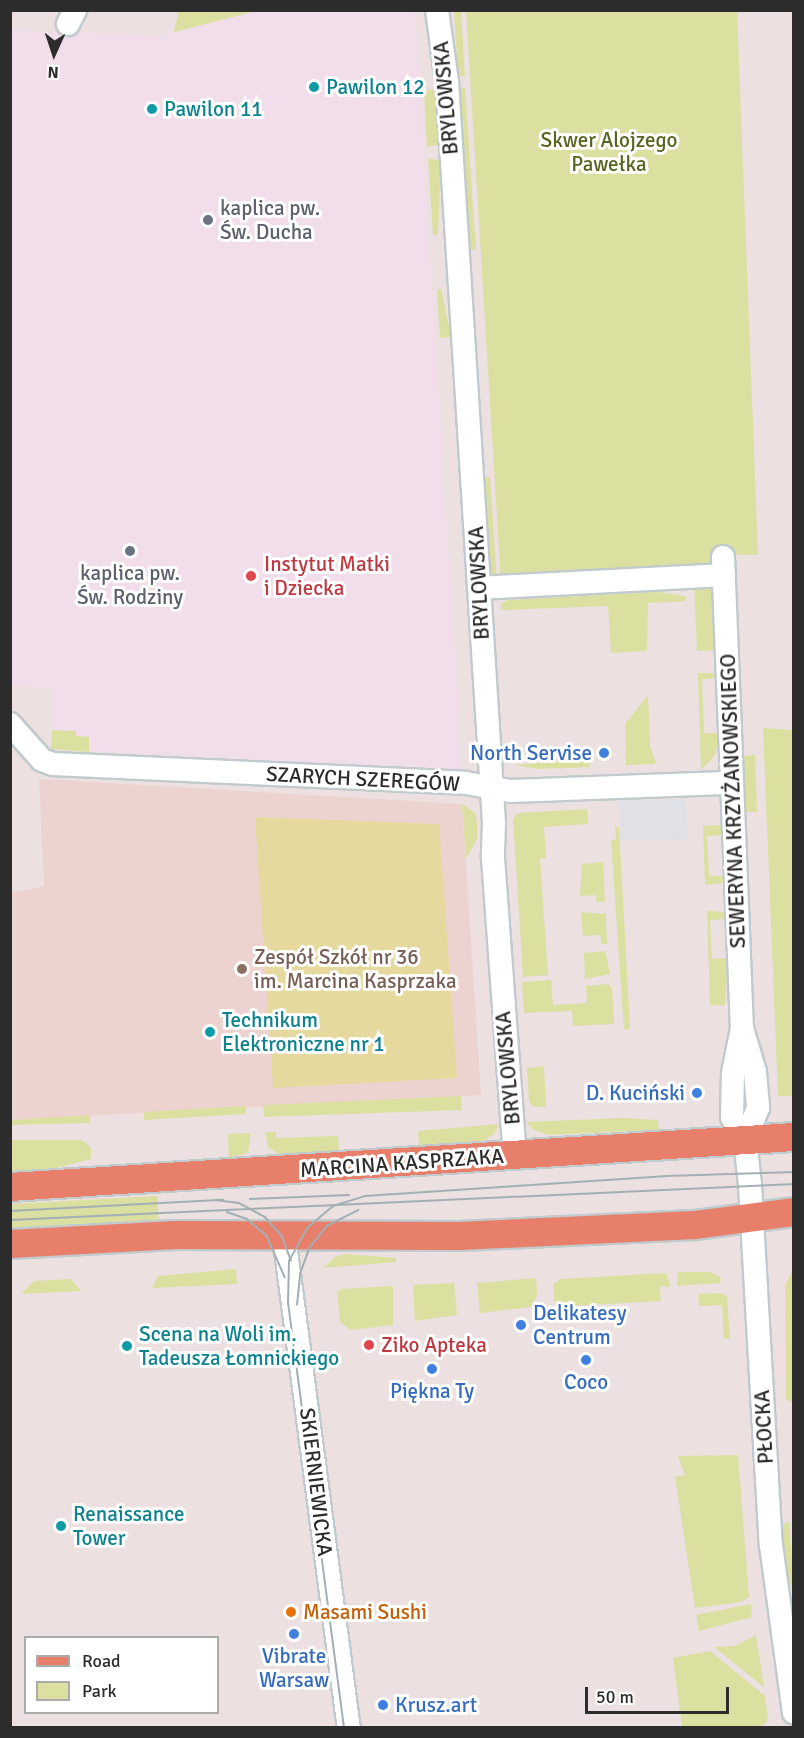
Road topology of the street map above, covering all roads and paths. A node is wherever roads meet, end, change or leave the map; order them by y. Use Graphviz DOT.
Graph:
graph roads {
  1 [pos="437,10"];
  2 [pos="479,588"];
  3 [pos="10,724"];
  4 [pos="732,783"];
  5 [pos="492,789"];
  6 [pos="794,1137"];
  7 [pos="745,1141"];
  8 [pos="515,1155"];
  9 [pos="10,1187"];
  10 [pos="794,1212"];
  11 [pos="752,1218"];
  12 [pos="284,1236"];
  13 [pos="11,1244"];
  14 [pos="793,1701"];
  15 [pos="349,1728"];
  1 -- 2 [label="street, BRYLOWSKA"];
  2 -- 4 [label="street, SEWERYNA KRZYŻANOWSKIEGO"];
  2 -- 5 [label="street, BRYLOWSKA"];
  3 -- 5 [label="street, SZARYCH SZEREGÓW"];
  4 -- 5 [label="street, SZARYCH SZEREGÓW"];
  4 -- 7 [label="street, SEWERYNA KRZYŻANOWSKIEGO"];
  5 -- 8 [label="street, BRYLOWSKA"];
  6 -- 7 [label="main road, MARCINA KASPRZAKA"];
  7 -- 8 [label="main road, MARCINA KASPRZAKA"];
  7 -- 11 [label="street, PŁOCKA"];
  8 -- 9 [label="main road, MARCINA KASPRZAKA"];
  10 -- 11 [label="main road"];
  11 -- 12 [label="main road"];
  11 -- 14 [label="street, PŁOCKA"];
  12 -- 13 [label="main road"];
  12 -- 15 [label="street, SKIERNIEWICKA"];
}
